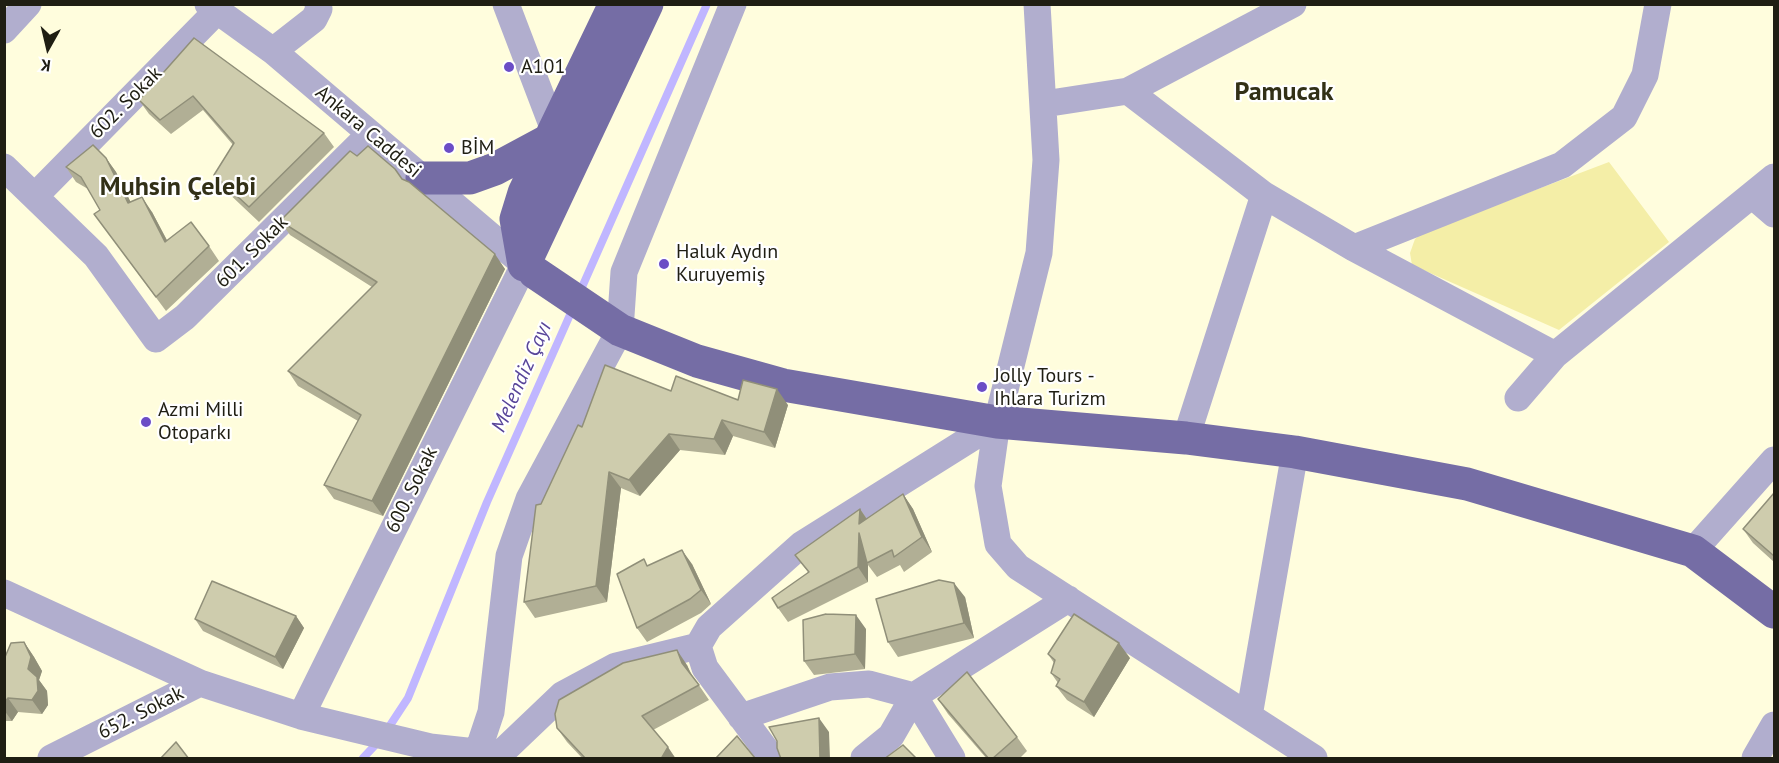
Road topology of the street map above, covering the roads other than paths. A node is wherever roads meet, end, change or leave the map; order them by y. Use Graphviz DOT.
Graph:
graph roads {
  1 [pos="28,4"];
  2 [pos="318,4"];
  3 [pos="506,4"];
  4 [pos="615,4"];
  5 [pos="647,4"];
  6 [pos="733,4"];
  7 [pos="1037,4"];
  8 [pos="1658,4"];
  9 [pos="1291,5"];
  10 [pos="213,8"];
  11 [pos="4,30"];
  12 [pos="273,51"];
  13 [pos="1128,91"];
  14 [pos="1044,104"];
  15 [pos="370,134"];
  16 [pos="551,135"];
  17 [pos="4,167"];
  18 [pos="1774,177"];
  19 [pos="422,178"];
  20 [pos="1264,195"];
  21 [pos="1752,195"];
  22 [pos="35,196"];
  23 [pos="1774,214"];
  24 [pos="1354,248"];
  25 [pos="529,268"];
  26 [pos="620,330"];
  27 [pos="1555,355"];
  28 [pos="1518,398"];
  29 [pos="997,422"];
  30 [pos="1186,438"];
  31 [pos="1295,452"];
  32 [pos="1774,460"];
  33 [pos="1693,551"];
  34 [pos="4,592"];
  35 [pos="1068,599"];
  36 [pos="1774,612"];
  37 [pos="698,646"];
  38 [pos="200,683"];
  39 [pos="914,696"];
  40 [pos="301,716"];
  41 [pos="1249,716"];
  42 [pos="741,717"];
  43 [pos="1774,725"];
  44 [pos="488,756"];
  45 [pos="51,759"];
  46 [pos="772,759"];
  47 [pos="864,759"];
  48 [pos="952,759"];
  49 [pos="1314,759"];
  50 [pos="1755,759"];
  1 -- 11 [label="street"];
  2 -- 12 [label="street"];
  3 -- 16 [label="street"];
  4 -- 16 [label="main road"];
  5 -- 25 [label="main road"];
  6 -- 26 [label="street"];
  7 -- 14 [label="street"];
  8 -- 24 [label="street"];
  9 -- 13 [label="street"];
  10 -- 12 [label="street, Ankara Caddesi"];
  10 -- 22 [label="street, 602. Sokak"];
  12 -- 15 [label="street, Ankara Caddesi"];
  13 -- 14 [label="street"];
  13 -- 20 [label="street"];
  14 -- 29 [label="street"];
  15 -- 19 [label="street, Ankara Caddesi"];
  15 -- 22 [label="street, 601. Sokak"];
  16 -- 19 [label="main road"];
  16 -- 25 [label="main road"];
  17 -- 22 [label="street"];
  18 -- 21 [label="street"];
  19 -- 25 [label="street, Ankara Caddesi"];
  20 -- 24 [label="street"];
  20 -- 30 [label="street"];
  21 -- 23 [label="street"];
  21 -- 27 [label="street"];
  24 -- 27 [label="street"];
  25 -- 26 [label="main road"];
  25 -- 40 [label="street, 600. Sokak"];
  26 -- 29 [label="main road"];
  26 -- 44 [label="street"];
  27 -- 28 [label="street"];
  29 -- 30 [label="main road"];
  29 -- 35 [label="street"];
  29 -- 37 [label="street"];
  30 -- 31 [label="main road"];
  31 -- 33 [label="main road"];
  31 -- 41 [label="street"];
  32 -- 33 [label="street"];
  33 -- 36 [label="main road"];
  34 -- 38 [label="street"];
  35 -- 39 [label="street"];
  35 -- 41 [label="street"];
  37 -- 42 [label="street"];
  37 -- 44 [label="street"];
  38 -- 40 [label="street"];
  38 -- 45 [label="street, 652. Sokak"];
  39 -- 42 [label="street"];
  39 -- 47 [label="street"];
  39 -- 48 [label="street"];
  40 -- 44 [label="street"];
  41 -- 49 [label="street"];
  42 -- 46 [label="street"];
  43 -- 50 [label="street"];
}
